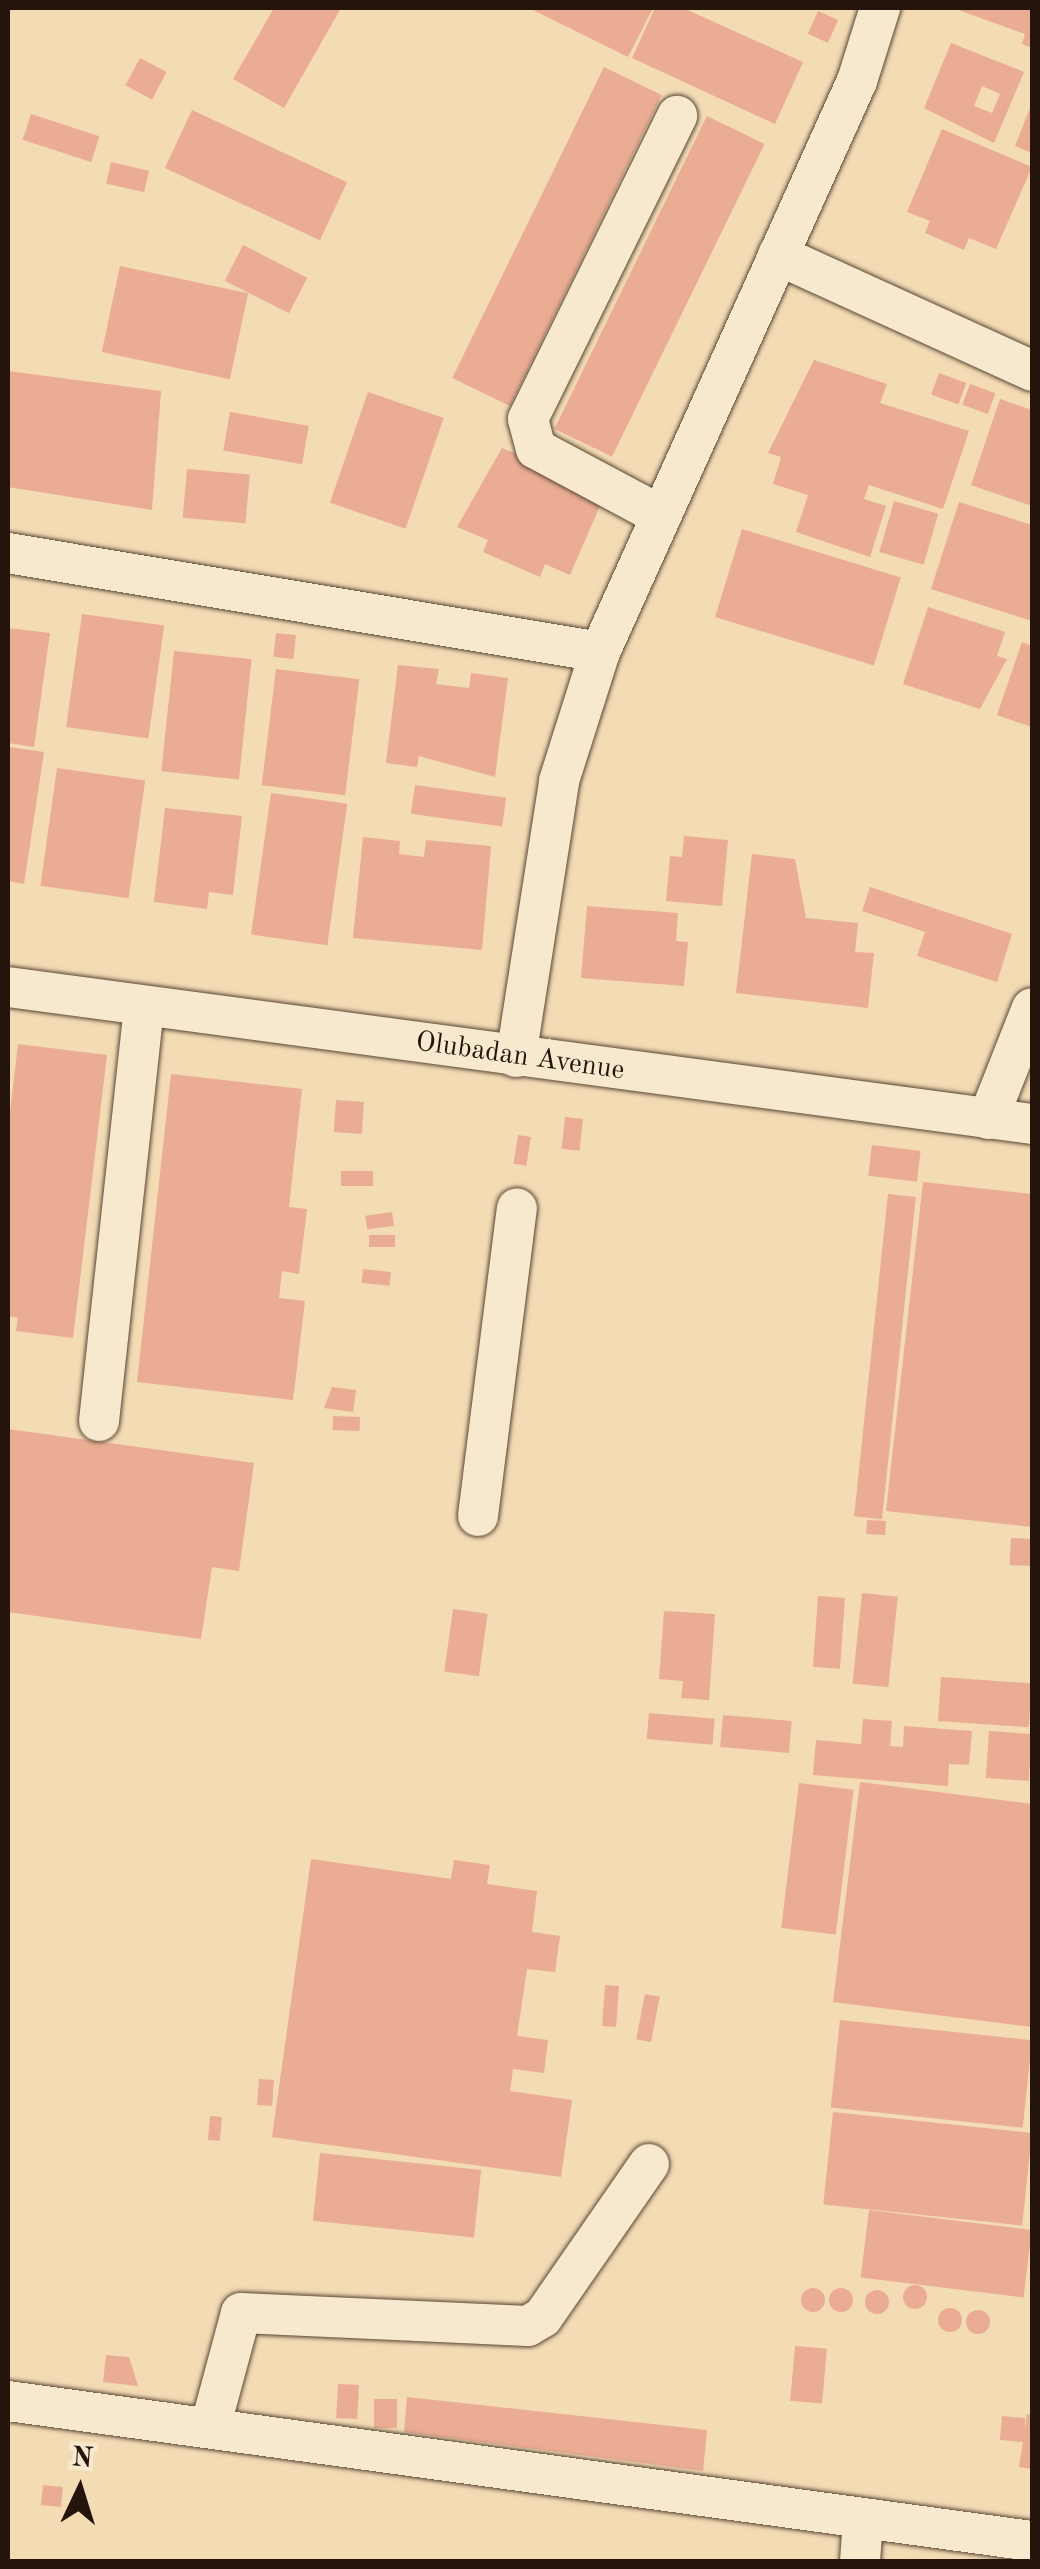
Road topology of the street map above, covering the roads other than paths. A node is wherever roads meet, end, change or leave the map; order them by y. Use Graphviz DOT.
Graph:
graph roads {
  1 [pos="880,8"];
  2 [pos="677,116"];
  3 [pos="778,255"];
  4 [pos="1032,371"];
  5 [pos="656,513"];
  6 [pos="8,553"];
  7 [pos="600,652"];
  8 [pos="8,987"];
  9 [pos="144,1006"];
  10 [pos="1032,1008"];
  11 [pos="516,1057"];
  12 [pos="988,1119"];
  13 [pos="1032,1124"];
  14 [pos="517,1208"];
  15 [pos="100,1421"];
  16 [pos="478,1516"];
  17 [pos="649,2164"];
  18 [pos="8,2401"];
  19 [pos="210,2428"];
  20 [pos="863,2518"];
  21 [pos="1032,2541"];
  22 [pos="860,2562"];
  1 -- 3 [label="street"];
  2 -- 5 [label="street"];
  3 -- 4 [label="street"];
  3 -- 5 [label="street"];
  5 -- 7 [label="street"];
  6 -- 7 [label="street"];
  7 -- 11 [label="street"];
  8 -- 9 [label="street, Olubadan Avenue"];
  9 -- 11 [label="street, Olubadan Avenue"];
  9 -- 15 [label="street"];
  10 -- 12 [label="street"];
  11 -- 12 [label="street, Olubadan Avenue"];
  12 -- 13 [label="street, Olubadan Avenue"];
  14 -- 16 [label="street"];
  17 -- 19 [label="street"];
  18 -- 19 [label="street"];
  19 -- 20 [label="street"];
  20 -- 21 [label="street"];
  20 -- 22 [label="street"];
}
